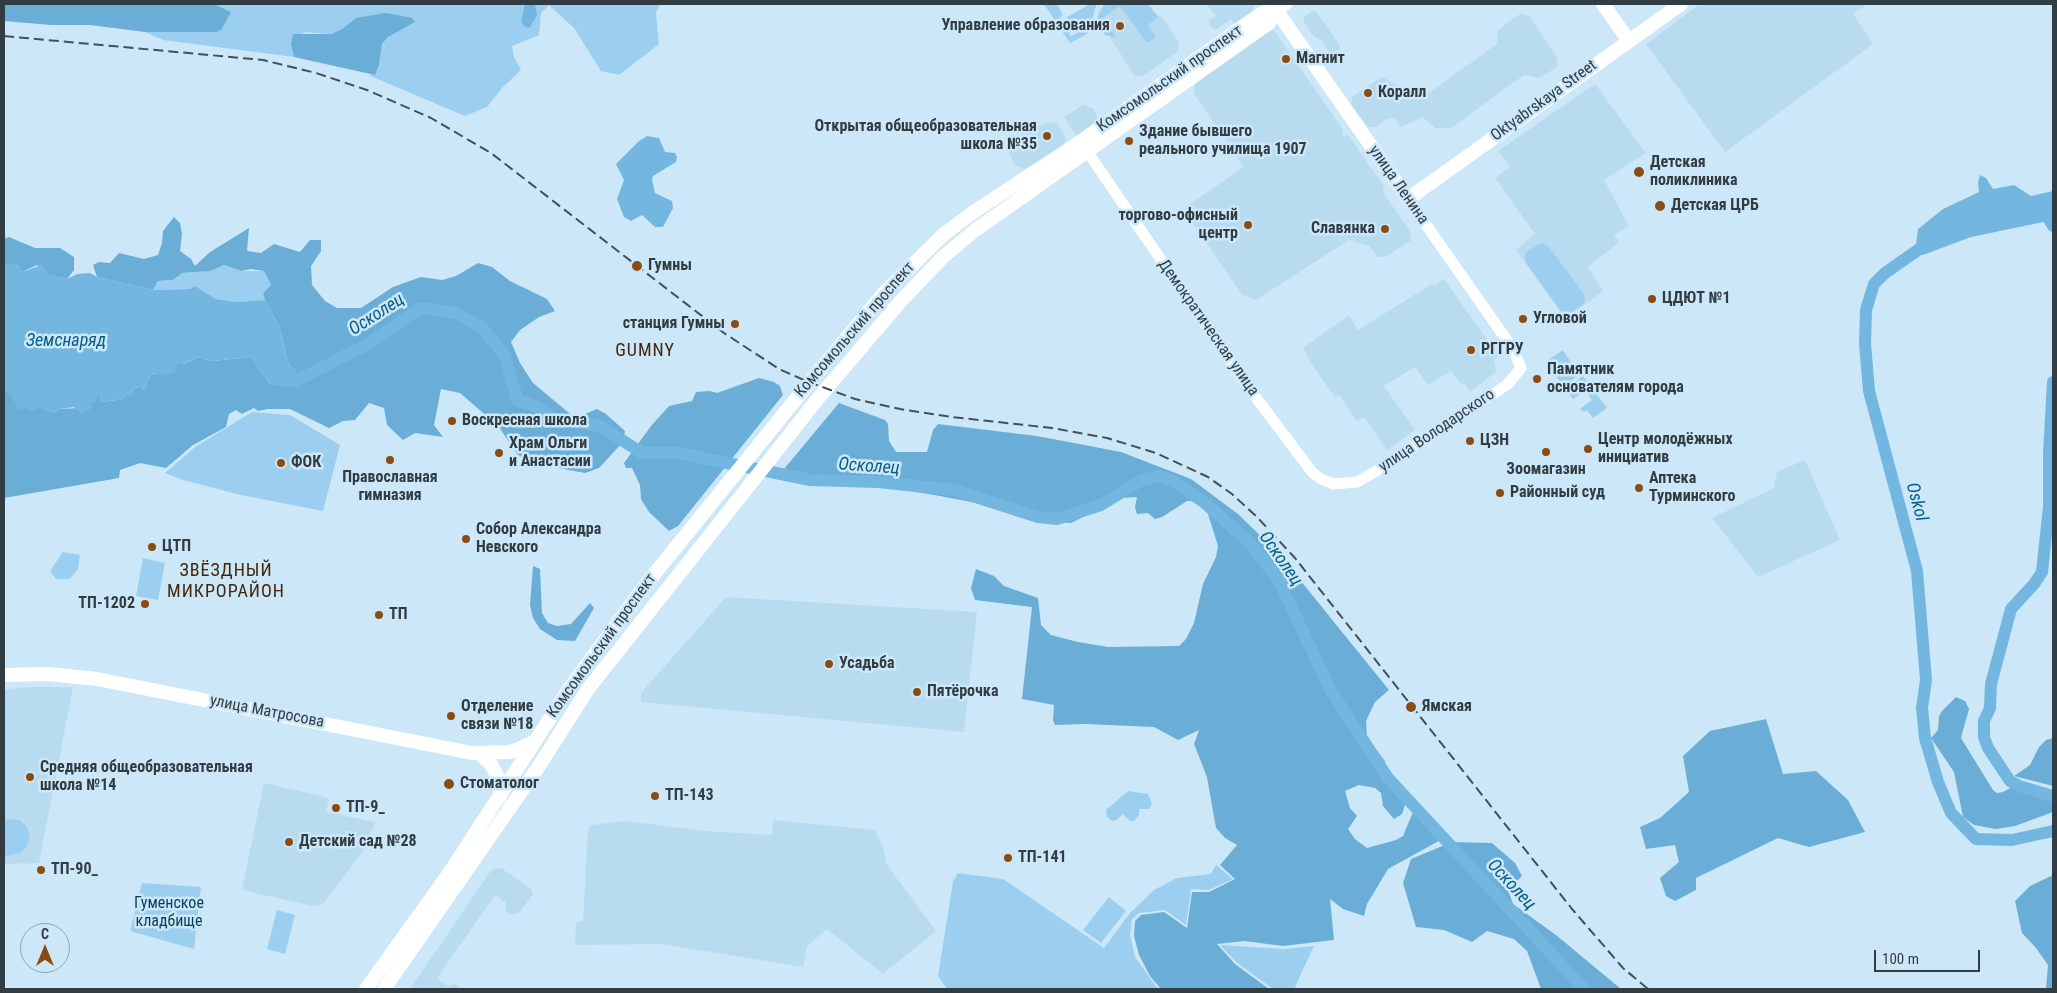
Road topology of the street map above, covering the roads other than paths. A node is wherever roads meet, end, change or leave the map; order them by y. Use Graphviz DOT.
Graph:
graph roads {
  1 [pos="1603,4"];
  2 [pos="1681,4"];
  3 [pos="1278,6"];
  4 [pos="1629,41"];
  5 [pos="1087,151"];
  6 [pos="1408,199"];
  7 [pos="1521,368"];
  8 [pos="1345,484"];
  9 [pos="647,583"];
  10 [pos="661,595"];
  11 [pos="4,675"];
  12 [pos="535,740"];
  13 [pos="480,754"];
  14 [pos="500,797"];
  15 [pos="366,989"];
  16 [pos="384,989"];
  1 -- 4 [label="main road"];
  2 -- 4 [label="main road, Oktyabrskaya Street"];
  3 -- 5 [label="main road, Комсомольский проспект"];
  3 -- 6 [label="main road, улица Ленина"];
  3 -- 9 [label="main road, Комсомольский проспект"];
  4 -- 6 [label="main road, Oktyabrskaya Street"];
  5 -- 8 [label="street, Демократическая улица"];
  5 -- 10 [label="main road, Комсомольский проспект"];
  6 -- 7 [label="street, улица Ленина"];
  7 -- 8 [label="street, улица Володарского"];
  9 -- 10 [label="main road"];
  9 -- 12 [label="main road, Комсомольский проспект"];
  10 -- 16 [label="main road, Комсомольский проспект"];
  11 -- 13 [label="main road, улица Матросова"];
  12 -- 13 [label="main road, улица Матросова"];
  12 -- 14 [label="main road, Комсомольский проспект"];
  13 -- 14 [label="main road"];
  14 -- 15 [label="main road, Комсомольский проспект"];
}
